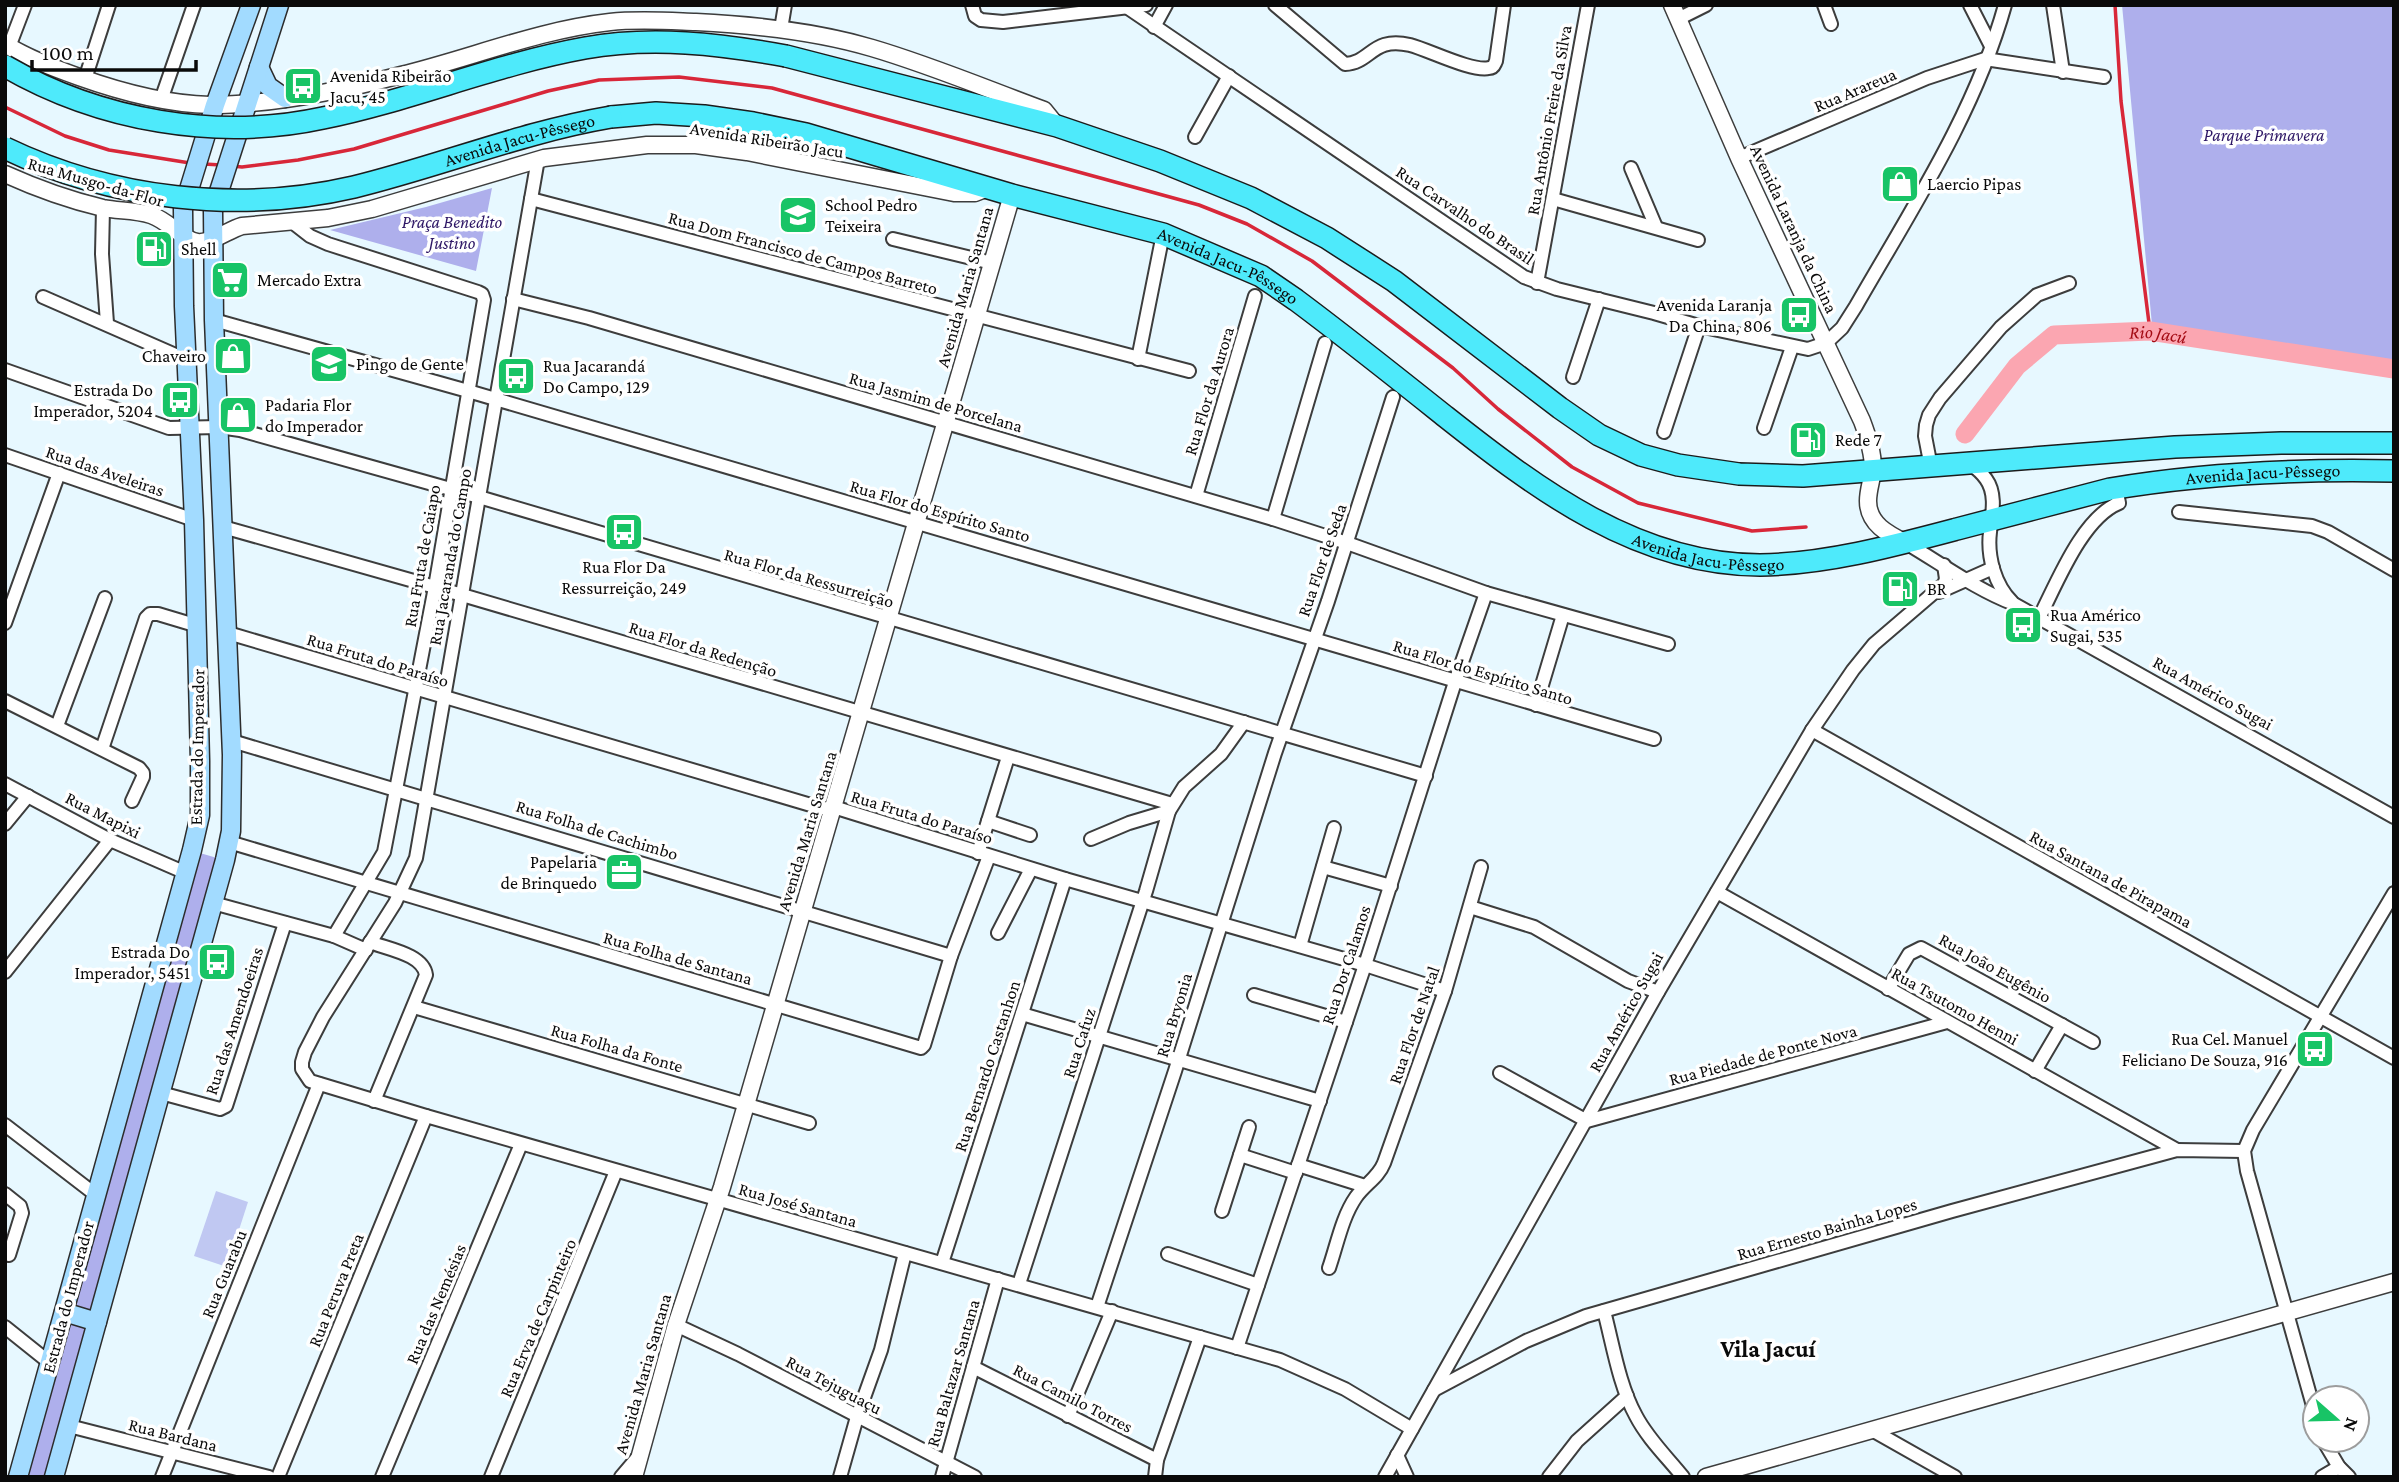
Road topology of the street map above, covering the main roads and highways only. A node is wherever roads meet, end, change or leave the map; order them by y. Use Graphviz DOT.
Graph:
graph roads {
  1 [pos="251,5"];
  2 [pos="273,5"];
  3 [pos="279,5"];
  4 [pos="7,52"];
  5 [pos="259,66"];
  6 [pos="285,98"];
  7 [pos="5,148"];
  8 [pos="184,306"];
  9 [pos="214,320"];
  10 [pos="2394,443"];
  11 [pos="2394,471"];
  12 [pos="64,1312"];
  13 [pos="97,1322"];
  14 [pos="18,1477"];
  15 [pos="54,1477"];
  1 -- 8 [label="main road, Estrada do Imperador"];
  2 -- 5 [label="main road"];
  3 -- 5 [label="main road, Estrada do Imperador"];
  4 -- 10 [label="highway, Avenida Jacu-Pêssego, bridge"];
  5 -- 6 [label="main road"];
  5 -- 9 [label="main road, Estrada do Imperador"];
  7 -- 11 [label="highway, Avenida Jacu-Pêssego, bridge"];
  8 -- 9 [label="main road"];
  8 -- 12 [label="main road, Estrada do Imperador"];
  9 -- 13 [label="main road, Estrada do Imperador"];
  12 -- 13 [label="main road"];
  12 -- 14 [label="main road, Estrada do Imperador"];
  13 -- 15 [label="main road, Estrada do Imperador"];
}
